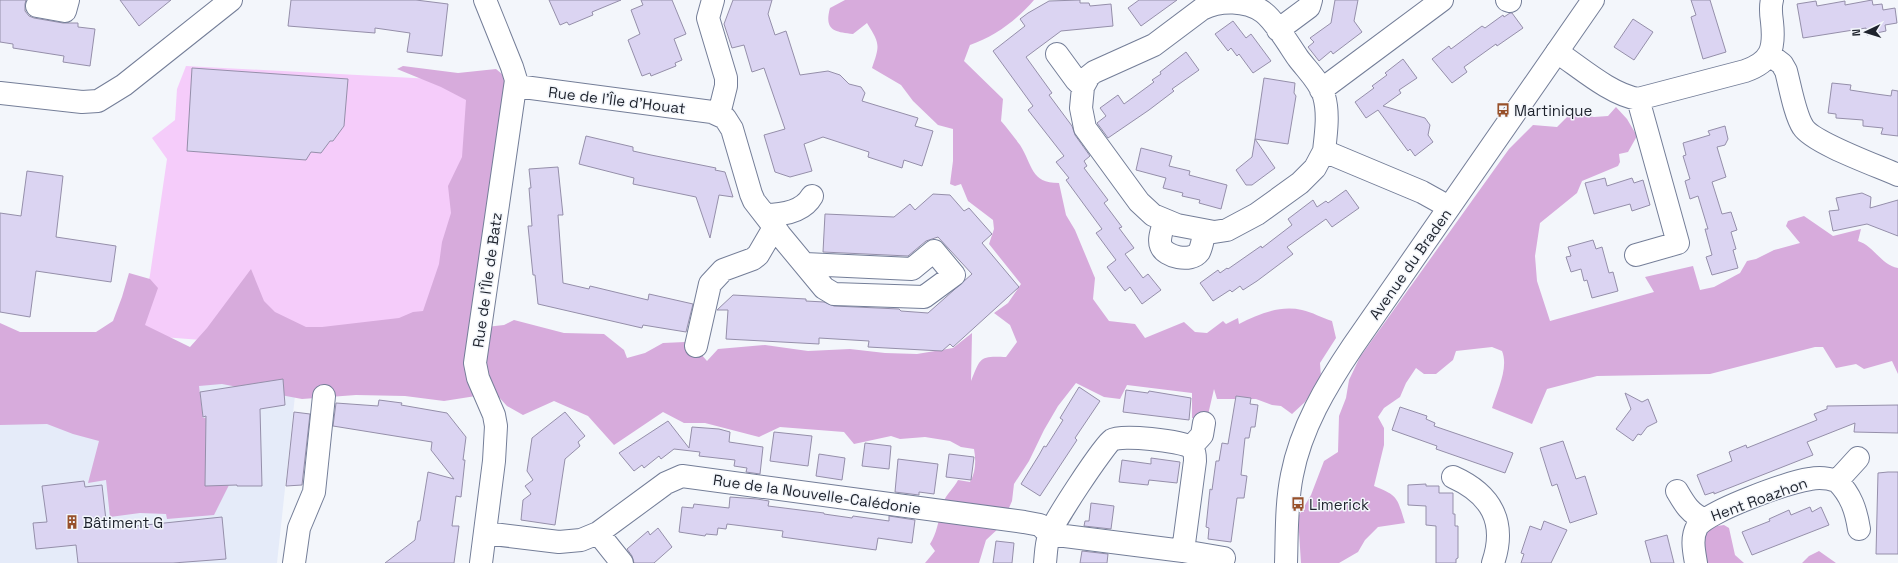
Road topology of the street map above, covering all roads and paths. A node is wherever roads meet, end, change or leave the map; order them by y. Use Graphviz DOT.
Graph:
graph roads {
  1 [pos="68,0"];
  2 [pos="231,0"];
  3 [pos="485,0"];
  4 [pos="713,0"];
  5 [pos="1311,0"];
  6 [pos="1442,0"];
  7 [pos="1593,0"];
  8 [pos="1770,1"];
  9 [pos="37,6"];
  10 [pos="1278,30"];
  11 [pos="1557,52"];
  12 [pos="1057,54"];
  13 [pos="1770,55"];
  14 [pos="516,86"];
  15 [pos="1083,87"];
  16 [pos="1321,90"];
  17 [pos="0,93"];
  18 [pos="1638,99"];
  19 [pos="719,114"];
  20 [pos="1324,151"];
  21 [pos="1898,175"];
  22 [pos="812,196"];
  23 [pos="1449,207"];
  24 [pos="770,221"];
  25 [pos="1164,221"];
  26 [pos="1204,231"];
  27 [pos="1636,255"];
  28 [pos="804,264"];
  29 [pos="696,346"];
  30 [pos="324,396"];
  31 [pos="1204,424"];
  32 [pos="1191,447"];
  33 [pos="1858,458"];
  34 [pos="1453,477"];
  35 [pos="1837,481"];
  36 [pos="1677,491"];
  37 [pos="1704,519"];
  38 [pos="1859,529"];
  39 [pos="485,533"];
  40 [pos="598,533"];
  41 [pos="1049,534"];
  42 [pos="1182,551"];
  43 [pos="1224,558"];
  44 [pos="1287,559"];
  45 [pos="294,563"];
  46 [pos="480,563"];
  47 [pos="622,563"];
  48 [pos="1045,563"];
  49 [pos="1493,563"];
  50 [pos="1696,563"];
  1 -- 9 [label="street"];
  2 -- 17 [label="street"];
  3 -- 14 [label="street, Rue de l'Île de Batz"];
  4 -- 19 [label="street"];
  5 -- 10 [label="street"];
  6 -- 16 [label="street"];
  7 -- 11 [label="street, Avenue du Braden"];
  8 -- 13 [label="street"];
  10 -- 15 [label="street"];
  10 -- 16 [label="street"];
  11 -- 18 [label="street"];
  11 -- 23 [label="street, Avenue du Braden"];
  12 -- 15 [label="street"];
  13 -- 18 [label="street"];
  13 -- 21 [label="street"];
  14 -- 19 [label="street, Rue de l'Île d'Houat"];
  14 -- 39 [label="street, Rue de l'Île de Batz"];
  15 -- 25 [label="street"];
  16 -- 20 [label="street"];
  18 -- 27 [label="street"];
  19 -- 24 [label="street"];
  20 -- 23 [label="street"];
  20 -- 26 [label="street"];
  22 -- 24 [label="street"];
  23 -- 44 [label="street, Avenue du Braden"];
  24 -- 28 [label="street"];
  24 -- 29 [label="street"];
  25 -- 26 [label="street"];
  25 -- 26 [label="street"];
  28 -- 28 [label="street"];
  30 -- 45 [label="street"];
  31 -- 32 [label="street"];
  32 -- 41 [label="street"];
  32 -- 42 [label="street"];
  33 -- 35 [label="street"];
  34 -- 49 [label="street"];
  35 -- 37 [label="street, Hent Roazhon"];
  35 -- 38 [label="street"];
  36 -- 37 [label="street, Hent Roazhon"];
  37 -- 50 [label="street, Hent Roazhon"];
  39 -- 40 [label="street, Rue de la Nouvelle-Calédonie"];
  39 -- 46 [label="street, Rue de l'Île de Batz"];
  40 -- 41 [label="street, Rue de la Nouvelle-Calédonie"];
  40 -- 47 [label="street"];
  41 -- 42 [label="street"];
  41 -- 48 [label="street"];
  42 -- 43 [label="street"];
}
